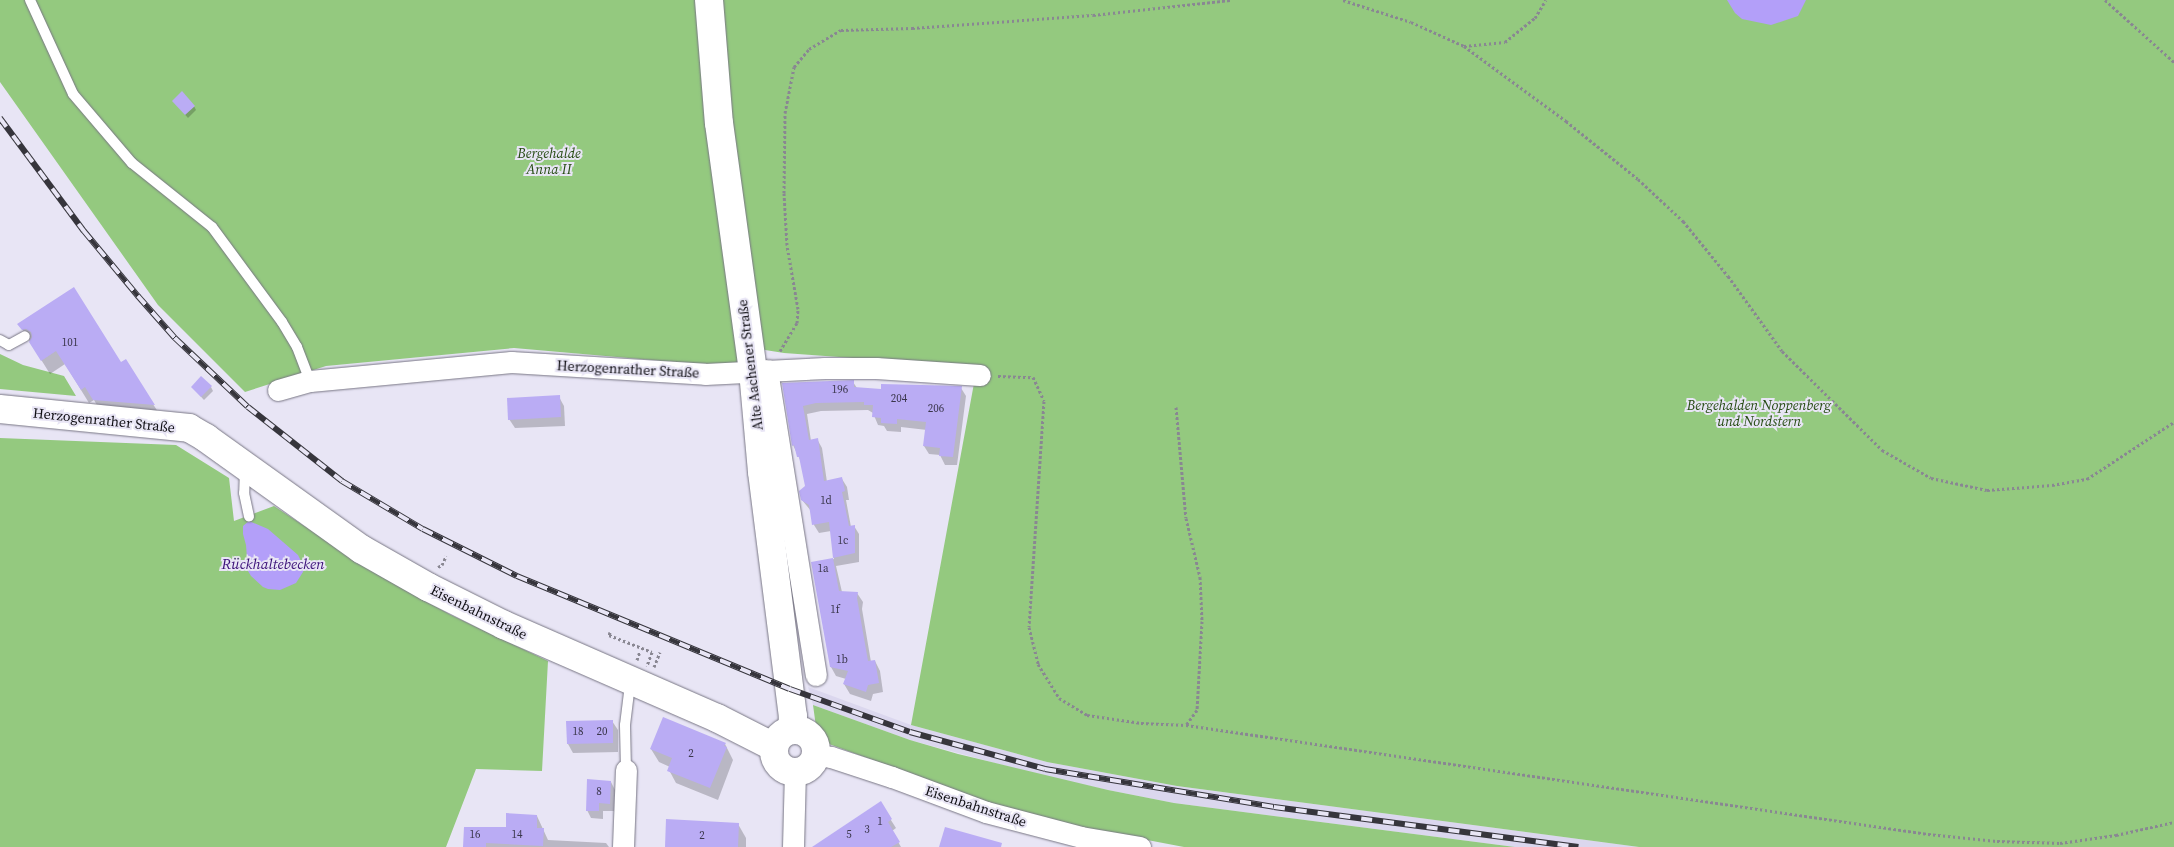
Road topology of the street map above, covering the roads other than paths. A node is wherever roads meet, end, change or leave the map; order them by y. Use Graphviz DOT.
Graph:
graph roads {
  1 [pos="30,0"];
  2 [pos="709,0"];
  3 [pos="25,336"];
  4 [pos="0,340"];
  5 [pos="760,370"];
  6 [pos="980,375"];
  7 [pos="310,381"];
  8 [pos="278,390"];
  9 [pos="0,409"];
  10 [pos="206,438"];
  11 [pos="245,466"];
  12 [pos="249,516"];
  13 [pos="816,675"];
  14 [pos="639,677"];
  15 [pos="783,739"];
  16 [pos="805,764"];
  17 [pos="626,770"];
  18 [pos="1129,846"];
  19 [pos="623,847"];
  20 [pos="793,847"];
  1 -- 7 [label="lane"];
  2 -- 5 [label="street, Alte Aachener Straße"];
  3 -- 4 [label="lane"];
  5 -- 6 [label="street, Herzogenrather Straße"];
  5 -- 7 [label="street, Herzogenrather Straße"];
  5 -- 13 [label="street, Alte Aachener Straße"];
  5 -- 15 [label="street, Alte Aachener Straße"];
  7 -- 8 [label="street, Herzogenrather Straße"];
  9 -- 10 [label="street, Herzogenrather Straße"];
  10 -- 11 [label="street, Eisenbahnstraße"];
  11 -- 12 [label="lane"];
  11 -- 14 [label="street, Eisenbahnstraße"];
  14 -- 15 [label="street, Eisenbahnstraße"];
  14 -- 17 [label="lane"];
  15 -- 16 [label="street"];
  15 -- 16 [label="street"];
  16 -- 18 [label="street, Eisenbahnstraße"];
  16 -- 20 [label="street"];
  17 -- 19 [label="street"];
}
